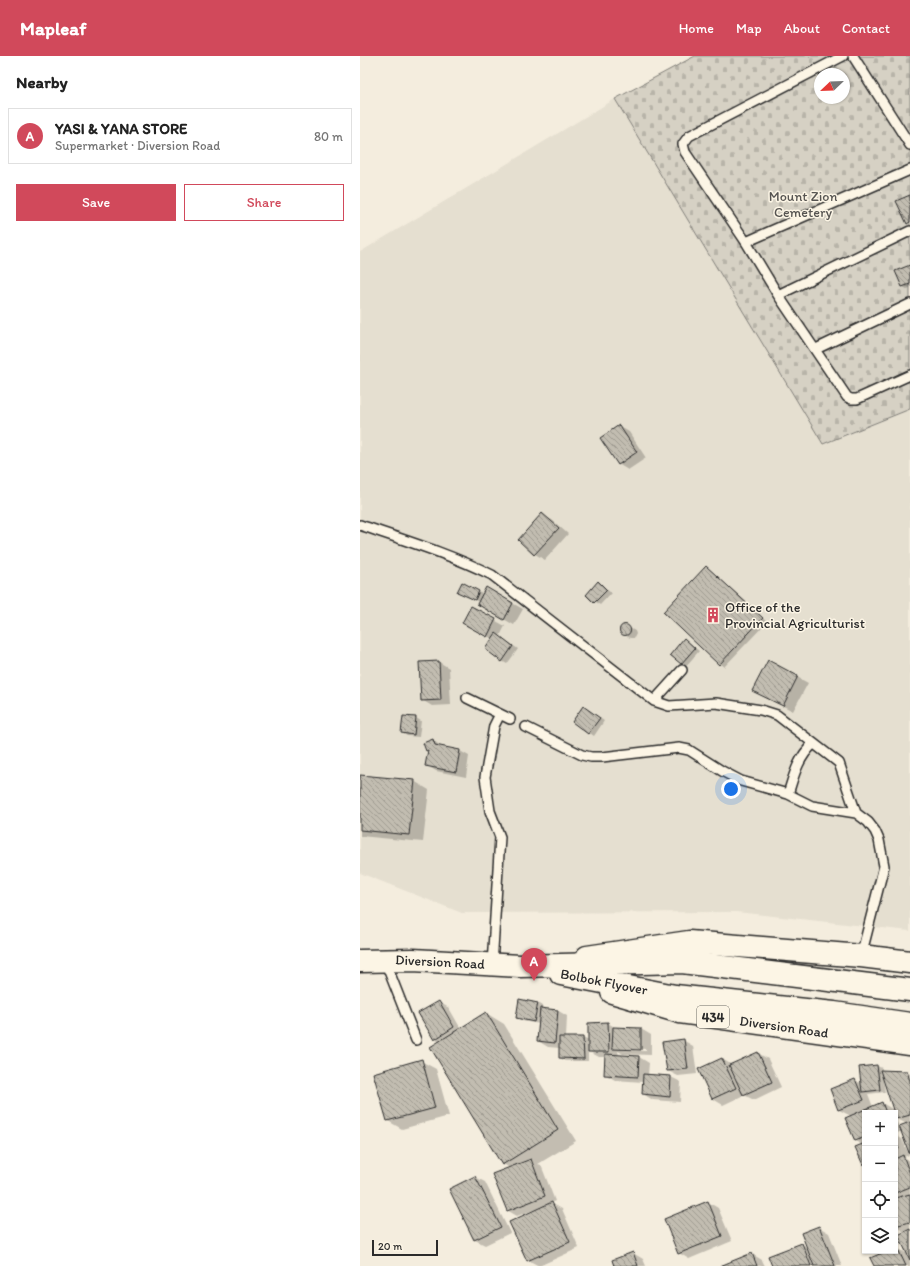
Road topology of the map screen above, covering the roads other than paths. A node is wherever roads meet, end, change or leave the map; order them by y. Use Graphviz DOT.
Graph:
graph roads {
  1 [pos="843,56"];
  2 [pos="853,56"];
  3 [pos="910,145"];
  4 [pos="910,170"];
  5 [pos="910,231"];
  6 [pos="746,242"];
  7 [pos="778,295"];
  8 [pos="910,304"];
  9 [pos="816,349"];
  10 [pos="910,375"];
  11 [pos="360,525"];
  12 [pos="682,670"];
  13 [pos="467,698"];
  14 [pos="654,701"];
  15 [pos="500,714"];
  16 [pos="510,719"];
  17 [pos="526,727"];
  18 [pos="813,744"];
  19 [pos="788,794"];
  20 [pos="856,813"];
  21 [pos="861,956"];
  22 [pos="384,960"];
  23 [pos="360,961"];
  24 [pos="910,962"];
  25 [pos="492,965"];
  26 [pos="520,966"];
  27 [pos="910,990"];
  28 [pos="910,1024"];
  29 [pos="416,1040"];
  30 [pos="910,1044"];
  1 -- 6 [label="lane"];
  2 -- 3 [label="lane"];
  4 -- 6 [label="lane"];
  5 -- 7 [label="lane"];
  6 -- 7 [label="lane"];
  7 -- 9 [label="lane"];
  8 -- 9 [label="lane"];
  9 -- 10 [label="lane"];
  11 -- 14 [label="lane"];
  12 -- 14 [label="lane"];
  13 -- 15 [label="lane"];
  14 -- 18 [label="lane"];
  15 -- 16 [label="lane"];
  15 -- 25 [label="lane"];
  17 -- 19 [label="lane"];
  18 -- 19 [label="lane"];
  18 -- 20 [label="lane"];
  19 -- 20 [label="lane"];
  20 -- 21 [label="lane"];
  21 -- 24 [label="main road, Diversion Road / 434"];
  21 -- 26 [label="main road, Diversion Road / 434"];
  22 -- 23 [label="main road, Diversion Road / 434"];
  22 -- 25 [label="main road, Diversion Road / 434"];
  22 -- 29 [label="lane"];
  25 -- 26 [label="main road, Diversion Road / 434"];
  26 -- 27 [label="main road, Bolbok Flyover / 434"];
  26 -- 28 [label="main road, Bolbok Flyover / 434"];
  26 -- 30 [label="main road, Diversion Road / 434"];
}
